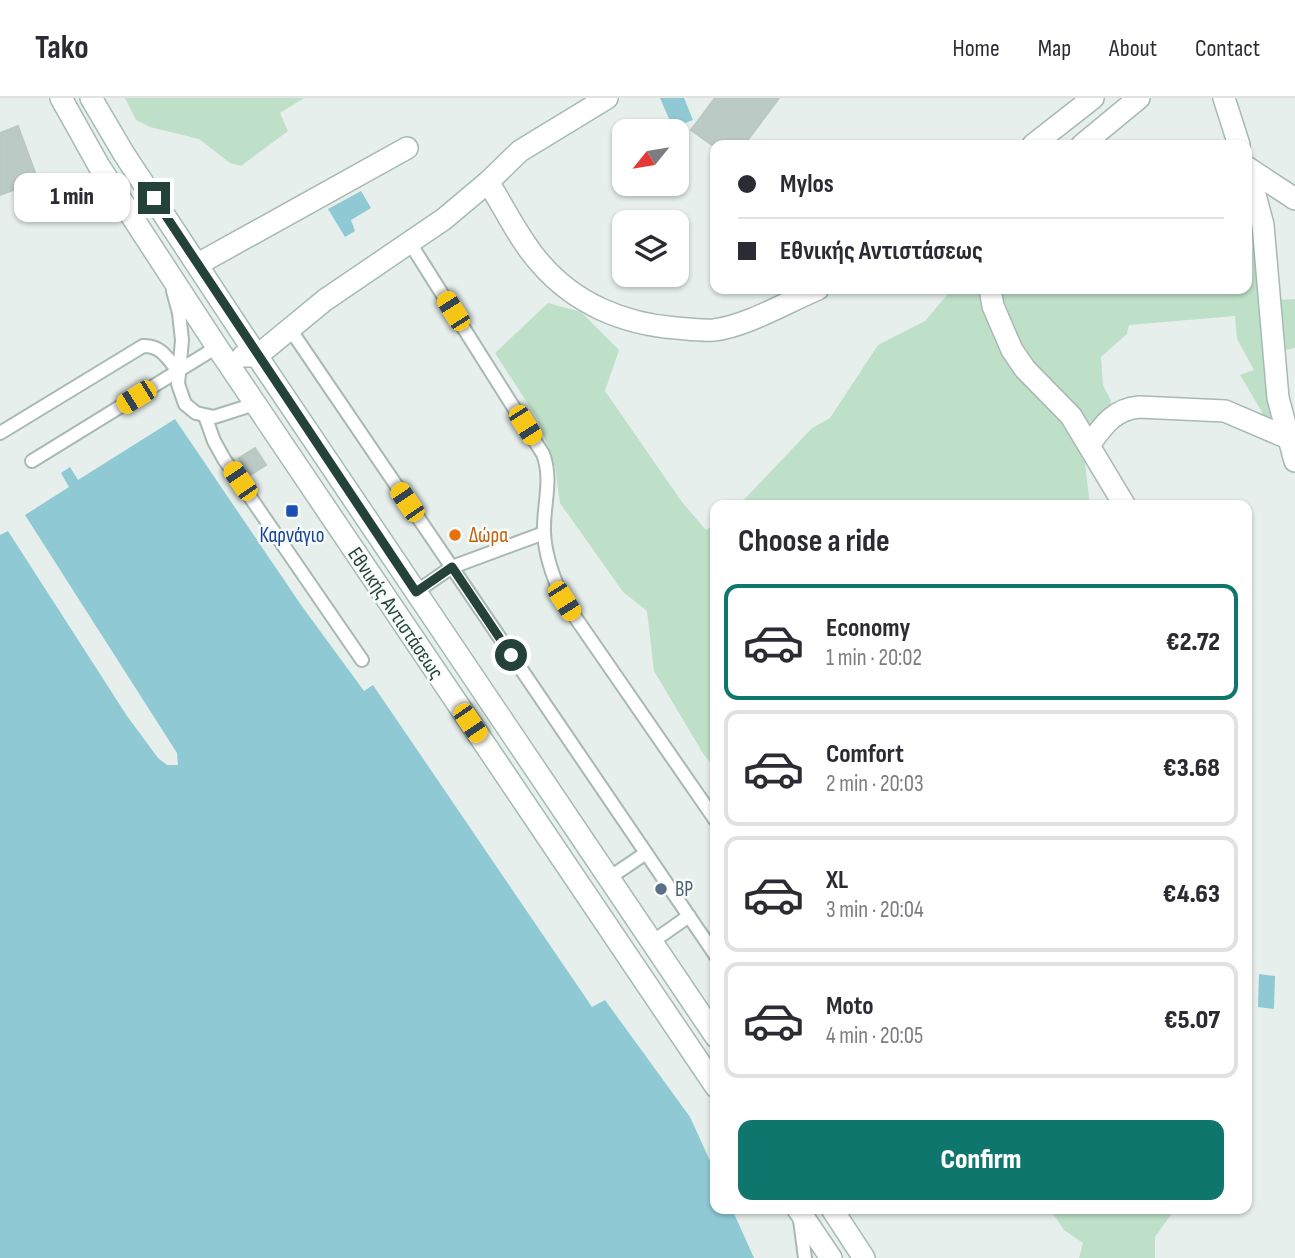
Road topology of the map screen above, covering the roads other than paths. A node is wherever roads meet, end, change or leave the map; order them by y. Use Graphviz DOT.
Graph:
graph roads {
  1 [pos="61,98"];
  2 [pos="91,98"];
  3 [pos="607,98"];
  4 [pos="1093,98"];
  5 [pos="1139,98"];
  6 [pos="1224,98"];
  7 [pos="1039,140"];
  8 [pos="1088,140"];
  9 [pos="1238,140"];
  10 [pos="407,148"];
  11 [pos="1252,171"];
  12 [pos="488,182"];
  13 [pos="1252,183"];
  14 [pos="1295,198"];
  15 [pos="410,243"];
  16 [pos="198,264"];
  17 [pos="168,273"];
  18 [pos="806,294"];
  19 [pos="991,294"];
  20 [pos="290,329"];
  21 [pos="217,347"];
  22 [pos="257,356"];
  23 [pos="178,371"];
  24 [pos="255,404"];
  25 [pos="205,416"];
  26 [pos="0,433"];
  27 [pos="1288,438"];
  28 [pos="1089,444"];
  29 [pos="32,461"];
  30 [pos="1295,461"];
  31 [pos="1122,500"];
  32 [pos="544,533"];
  33 [pos="452,567"];
  34 [pos="416,592"];
  35 [pos="362,660"];
  36 [pos="710,812"];
  37 [pos="646,853"];
  38 [pos="609,878"];
  39 [pos="688,916"];
  40 [pos="652,942"];
  41 [pos="710,948"];
  42 [pos="710,1028"];
  43 [pos="710,1078"];
  44 [pos="799,1214"];
  45 [pos="801,1214"];
  46 [pos="835,1214"];
  47 [pos="805,1258"];
  48 [pos="831,1258"];
  49 [pos="864,1258"];
  1 -- 17 [label="main road, Εθνικής Αντιστάσεως"];
  2 -- 16 [label="main road, Εθνικής Αντιστάσεως"];
  3 -- 12 [label="main road"];
  4 -- 7 [label="main road"];
  5 -- 8 [label="main road"];
  6 -- 9 [label="main road"];
  10 -- 16 [label="main road"];
  11 -- 14 [label="main road"];
  12 -- 15 [label="main road"];
  12 -- 18 [label="main road"];
  13 -- 27 [label="main road"];
  15 -- 20 [label="main road"];
  15 -- 32 [label="lane"];
  16 -- 22 [label="main road, Εθνικής Αντιστάσεως"];
  17 -- 21 [label="main road, Εθνικής Αντιστάσεως"];
  17 -- 23 [label="lane"];
  19 -- 28 [label="main road"];
  20 -- 22 [label="main road"];
  20 -- 33 [label="lane"];
  21 -- 22 [label="main road"];
  21 -- 23 [label="lane"];
  21 -- 24 [label="main road, Εθνικής Αντιστάσεως"];
  22 -- 34 [label="main road, Εθνικής Αντιστάσεως"];
  23 -- 25 [label="lane"];
  23 -- 26 [label="lane"];
  23 -- 29 [label="lane"];
  24 -- 25 [label="lane"];
  24 -- 43 [label="main road, Εθνικής Αντιστάσεως"];
  25 -- 35 [label="lane"];
  27 -- 28 [label="main road"];
  27 -- 30 [label="main road"];
  28 -- 31 [label="main road"];
  32 -- 33 [label="lane"];
  32 -- 36 [label="lane"];
  33 -- 34 [label="lane"];
  33 -- 37 [label="lane"];
  34 -- 38 [label="main road, Εθνικής Αντιστάσεως"];
  37 -- 38 [label="lane"];
  37 -- 39 [label="lane"];
  38 -- 40 [label="main road, Εθνικής Αντιστάσεως"];
  39 -- 40 [label="lane"];
  39 -- 41 [label="lane"];
  40 -- 42 [label="main road, Εθνικής Αντιστάσεως"];
  44 -- 47 [label="lane"];
  45 -- 48 [label="main road"];
  46 -- 49 [label="main road"];
}
